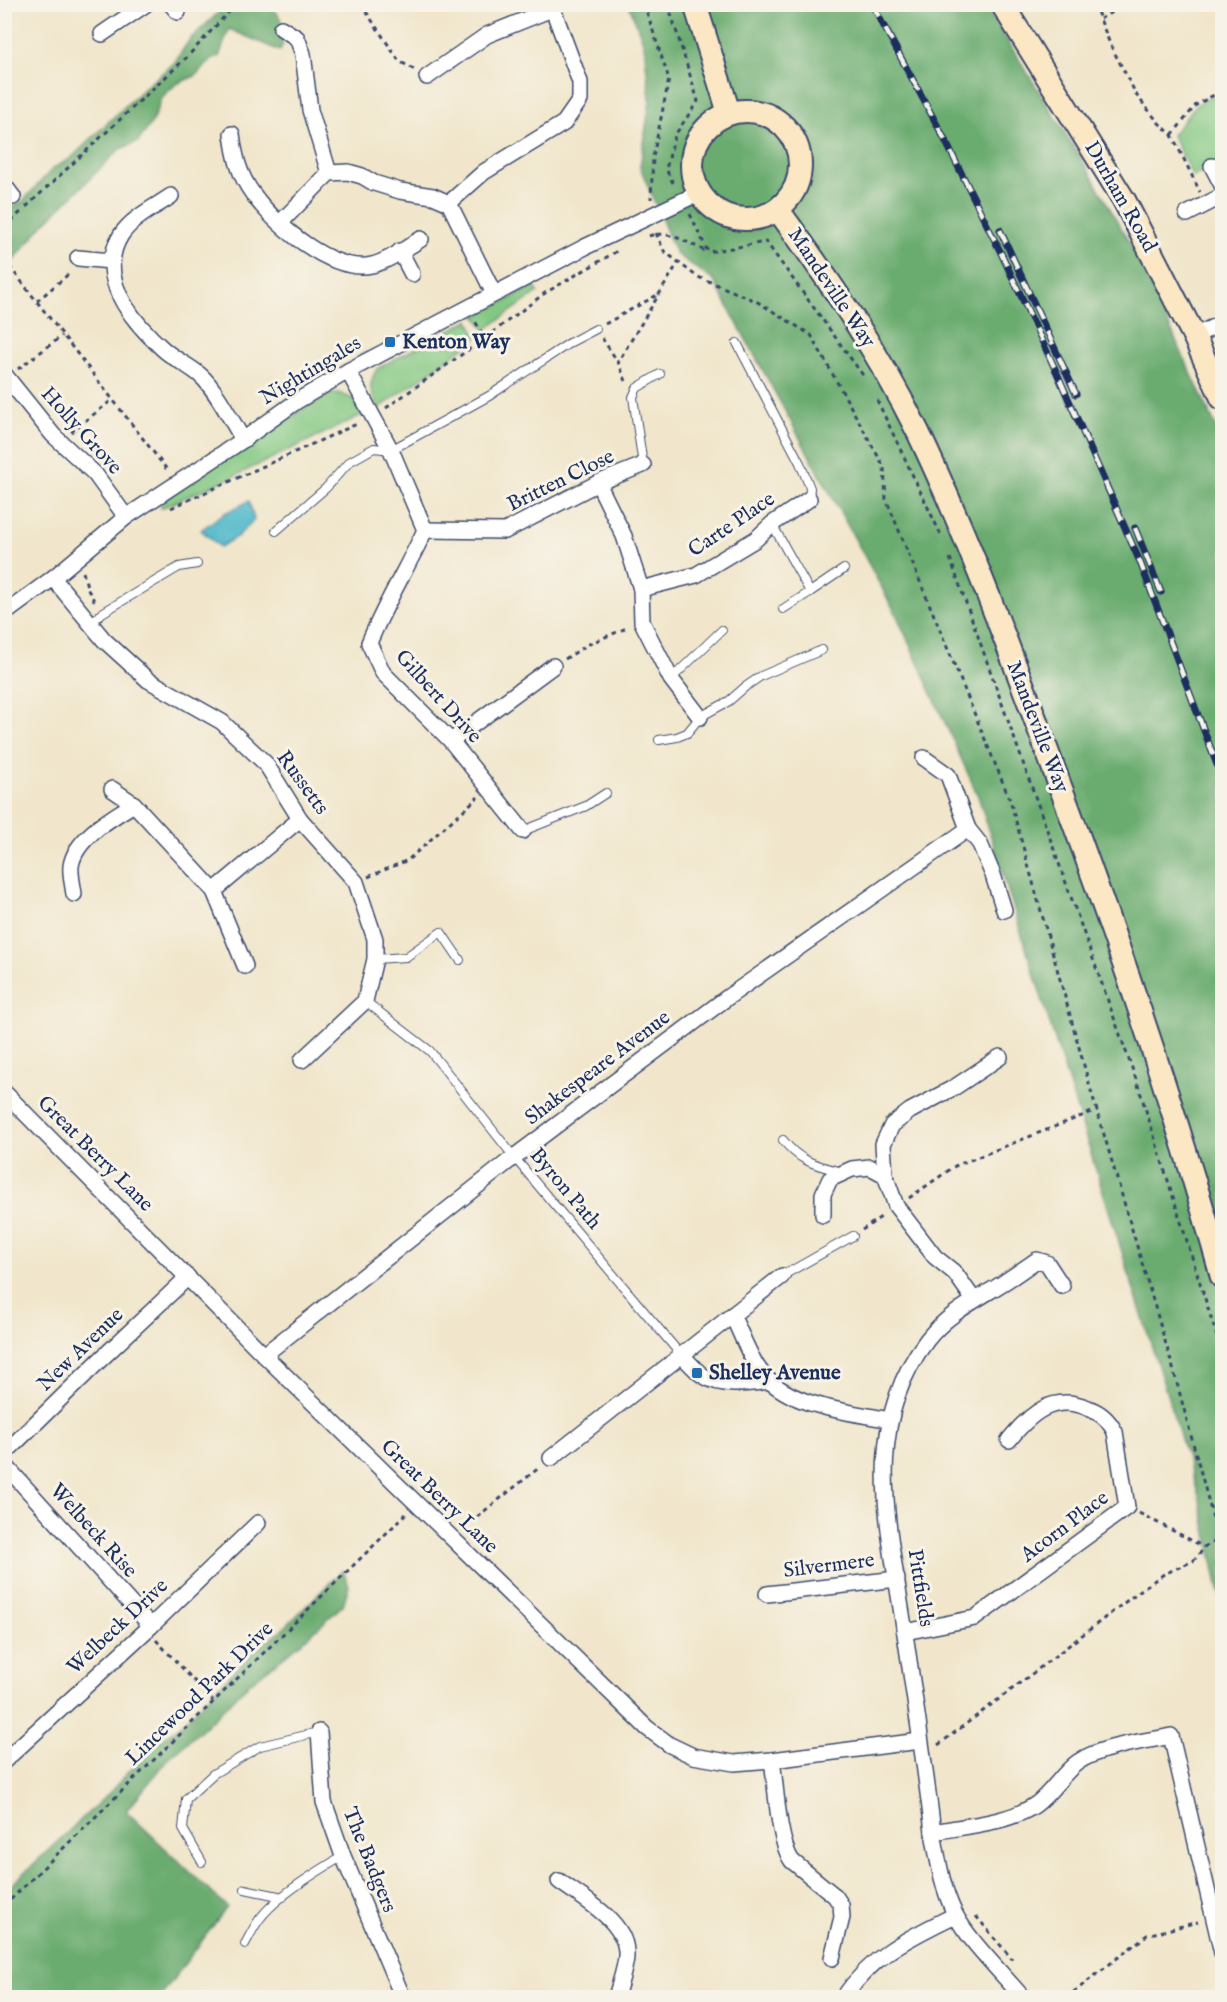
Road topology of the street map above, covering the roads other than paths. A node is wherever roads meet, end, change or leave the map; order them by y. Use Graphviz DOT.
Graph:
graph roads {
  1 [pos="146,4"];
  2 [pos="695,4"];
  3 [pos="1002,4"];
  4 [pos="551,7"];
  5 [pos="281,27"];
  6 [pos="102,34"];
  7 [pos="427,77"];
  8 [pos="729,113"];
  9 [pos="232,134"];
  10 [pos="1212,166"];
  11 [pos="329,173"];
  12 [pos="1222,185"];
  13 [pos="171,196"];
  14 [pos="1222,196"];
  15 [pos="691,197"];
  16 [pos="449,203"];
  17 [pos="778,210"];
  18 [pos="1187,214"];
  19 [pos="280,223"];
  20 [pos="421,239"];
  21 [pos="400,251"];
  22 [pos="82,259"];
  23 [pos="111,261"];
  24 [pos="412,274"];
  25 [pos="494,294"];
  26 [pos="1222,322"];
  27 [pos="596,329"];
  28 [pos="1194,336"];
  29 [pos="737,343"];
  30 [pos="348,371"];
  31 [pos="660,374"];
  32 [pos="7,380"];
  33 [pos="1222,398"];
  34 [pos="243,440"];
  35 [pos="391,450"];
  36 [pos="644,465"];
  37 [pos="598,483"];
  38 [pos="809,499"];
  39 [pos="126,517"];
  40 [pos="772,524"];
  41 [pos="425,530"];
  42 [pos="276,531"];
  43 [pos="197,564"];
  44 [pos="844,569"];
  45 [pos="53,578"];
  46 [pos="641,589"];
  47 [pos="810,592"];
  48 [pos="783,609"];
  49 [pos="4,614"];
  50 [pos="96,618"];
  51 [pos="722,630"];
  52 [pos="822,650"];
  53 [pos="553,666"];
  54 [pos="671,679"];
  55 [pos="700,717"];
  56 [pos="659,740"];
  57 [pos="451,741"];
  58 [pos="924,758"];
  59 [pos="112,789"];
  60 [pos="606,793"];
  61 [pos="134,804"];
  62 [pos="300,819"];
  63 [pos="968,829"];
  64 [pos="523,831"];
  65 [pos="214,891"];
  66 [pos="74,894"];
  67 [pos="1004,910"];
  68 [pos="375,959"];
  69 [pos="460,960"];
  70 [pos="245,966"];
  71 [pos="365,1002"];
  72 [pos="1000,1057"];
  73 [pos="302,1060"];
  74 [pos="4,1092"];
  75 [pos="783,1140"];
  76 [pos="514,1157"];
  77 [pos="843,1173"];
  78 [pos="885,1175"];
  79 [pos="823,1215"];
  80 [pos="853,1236"];
  81 [pos="782,1276"];
  82 [pos="1222,1277"];
  83 [pos="188,1278"];
  84 [pos="1062,1286"];
  85 [pos="974,1300"];
  86 [pos="732,1315"];
  87 [pos="681,1354"];
  88 [pos="264,1355"];
  89 [pos="770,1381"];
  90 [pos="890,1420"];
  91 [pos="1009,1440"];
  92 [pos="4,1454"];
  93 [pos="551,1458"];
  94 [pos="4,1464"];
  95 [pos="258,1523"];
  96 [pos="897,1579"];
  97 [pos="767,1594"];
  98 [pos="148,1628"];
  99 [pos="905,1632"];
  100 [pos="319,1732"];
  101 [pos="920,1741"];
  102 [pos="772,1760"];
  103 [pos="4,1761"];
  104 [pos="933,1832"];
  105 [pos="343,1856"];
  106 [pos="201,1862"];
  107 [pos="559,1881"];
  108 [pos="245,1889"];
  109 [pos="283,1897"];
  110 [pos="955,1915"];
  111 [pos="245,1944"];
  112 [pos="1222,1953"];
  113 [pos="832,1958"];
  114 [pos="403,1998"];
  115 [pos="616,1998"];
  116 [pos="843,1998"];
  117 [pos="1023,1998"];
  1 -- 6 [label="street"];
  2 -- 8 [label="main road"];
  3 -- 28 [label="main road, Durham Road"];
  4 -- 7 [label="street"];
  4 -- 16 [label="street"];
  5 -- 11 [label="street"];
  8 -- 15 [label="main road"];
  8 -- 17 [label="main road, Mandeville Way"];
  9 -- 19 [label="street"];
  10 -- 12 [label="street"];
  11 -- 16 [label="street"];
  11 -- 19 [label="street"];
  13 -- 23 [label="street"];
  14 -- 18 [label="street"];
  15 -- 17 [label="main road, Mandeville Way"];
  15 -- 25 [label="street, Nightingales"];
  16 -- 25 [label="street"];
  17 -- 82 [label="main road, Mandeville Way"];
  19 -- 21 [label="street"];
  20 -- 21 [label="street"];
  21 -- 24 [label="street"];
  22 -- 23 [label="street"];
  23 -- 34 [label="street"];
  25 -- 30 [label="street, Nightingales"];
  26 -- 28 [label="street"];
  27 -- 35 [label="lane"];
  28 -- 33 [label="main road, Durham Road"];
  29 -- 38 [label="lane"];
  30 -- 34 [label="street, Nightingales"];
  30 -- 35 [label="street"];
  31 -- 36 [label="lane"];
  32 -- 39 [label="street, Holly Grove"];
  34 -- 39 [label="street, Nightingales"];
  35 -- 41 [label="street"];
  35 -- 42 [label="lane"];
  36 -- 37 [label="street, Britten Close"];
  37 -- 41 [label="street, Britten Close"];
  37 -- 46 [label="street"];
  38 -- 40 [label="street, Carte Place"];
  39 -- 45 [label="street, Nightingales"];
  40 -- 46 [label="street, Carte Place"];
  40 -- 47 [label="lane"];
  41 -- 57 [label="street, Gilbert Drive"];
  43 -- 50 [label="lane"];
  44 -- 47 [label="lane"];
  45 -- 49 [label="street, Nightingales"];
  45 -- 50 [label="street, Russetts"];
  46 -- 54 [label="street"];
  47 -- 48 [label="lane"];
  50 -- 62 [label="street, Russetts"];
  51 -- 54 [label="lane"];
  52 -- 55 [label="lane"];
  53 -- 57 [label="street"];
  54 -- 55 [label="street"];
  55 -- 56 [label="lane"];
  57 -- 64 [label="street, Gilbert Drive"];
  58 -- 63 [label="street"];
  59 -- 61 [label="street"];
  60 -- 64 [label="lane"];
  61 -- 65 [label="street"];
  61 -- 66 [label="street"];
  62 -- 65 [label="street"];
  62 -- 68 [label="street, Russetts"];
  63 -- 67 [label="street"];
  63 -- 76 [label="street, Shakespeare Avenue"];
  65 -- 70 [label="street"];
  68 -- 69 [label="lane"];
  68 -- 71 [label="street, Russetts"];
  71 -- 73 [label="street"];
  71 -- 76 [label="lane, Byron Path"];
  72 -- 78 [label="street"];
  74 -- 83 [label="street, Great Berry Lane"];
  75 -- 77 [label="lane"];
  76 -- 87 [label="lane, Byron Path"];
  76 -- 88 [label="street, Shakespeare Avenue"];
  77 -- 78 [label="street"];
  77 -- 79 [label="street"];
  78 -- 85 [label="street"];
  80 -- 81 [label="lane"];
  81 -- 86 [label="street"];
  83 -- 88 [label="street, Great Berry Lane"];
  83 -- 92 [label="street, New Avenue"];
  84 -- 85 [label="street, Pittfields"];
  85 -- 90 [label="street, Pittfields"];
  86 -- 87 [label="street"];
  86 -- 89 [label="street"];
  87 -- 89 [label="street"];
  87 -- 93 [label="street"];
  88 -- 102 [label="street, Great Berry Lane"];
  89 -- 90 [label="street"];
  90 -- 96 [label="street, Pittfields"];
  91 -- 99 [label="street, Acorn Place"];
  94 -- 98 [label="street, Welbeck Rise"];
  95 -- 98 [label="street, Welbeck Drive"];
  96 -- 97 [label="street, Silvermere"];
  96 -- 99 [label="street, Pittfields"];
  98 -- 103 [label="street, Welbeck Drive"];
  99 -- 101 [label="street, Pittfields"];
  100 -- 105 [label="street, The Badgers"];
  100 -- 106 [label="lane"];
  101 -- 102 [label="street, Great Berry Lane"];
  101 -- 104 [label="street, Pittfields"];
  102 -- 113 [label="street"];
  104 -- 110 [label="street, Pittfields"];
  104 -- 112 [label="street"];
  105 -- 109 [label="lane"];
  105 -- 114 [label="street, The Badgers"];
  107 -- 115 [label="street"];
  108 -- 109 [label="lane"];
  109 -- 111 [label="lane"];
  110 -- 116 [label="street"];
  110 -- 117 [label="street, Pittfields"];
}
